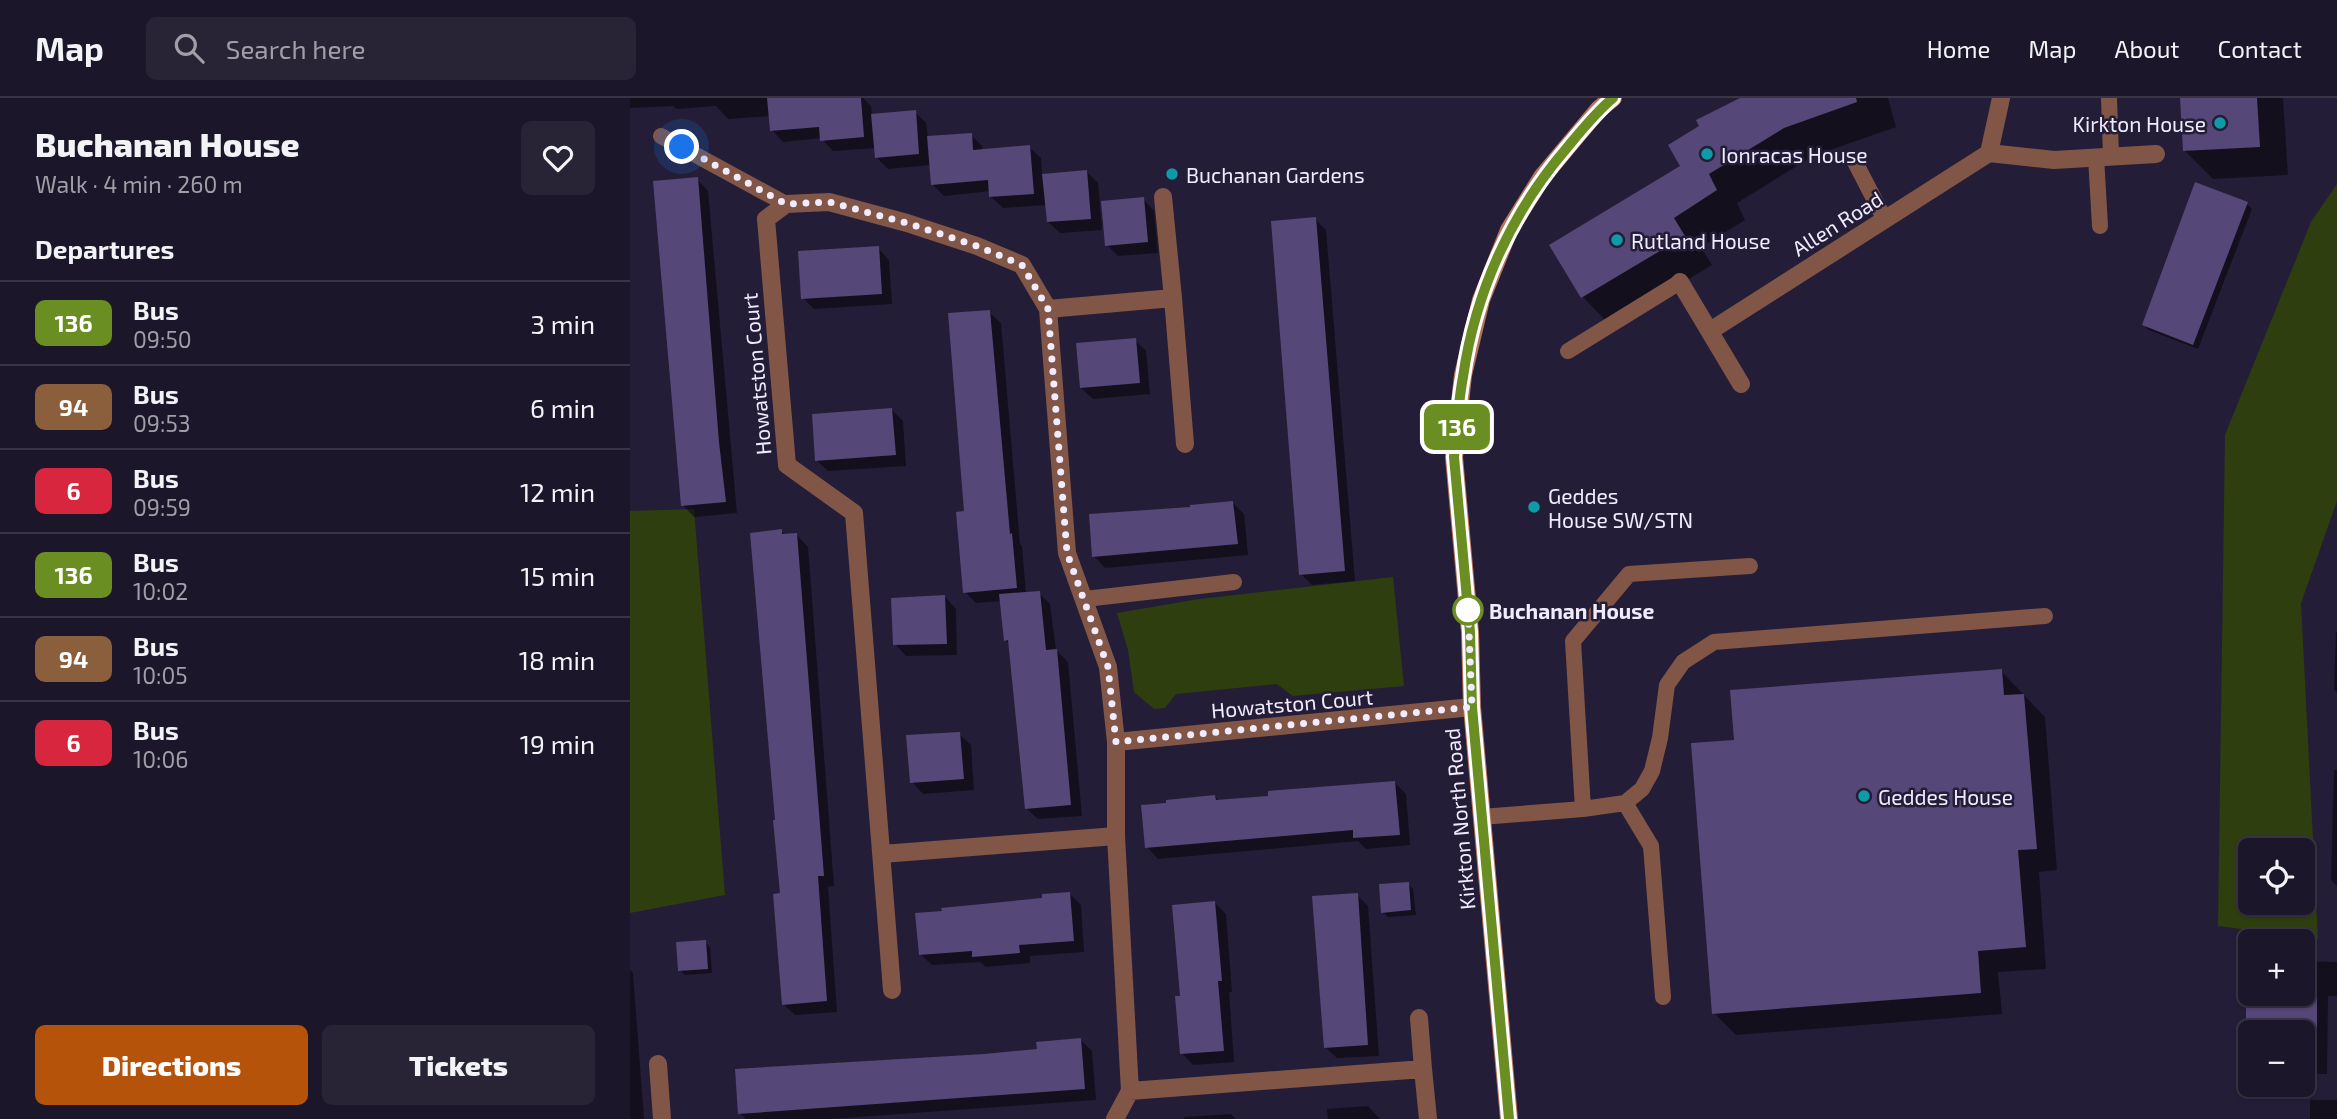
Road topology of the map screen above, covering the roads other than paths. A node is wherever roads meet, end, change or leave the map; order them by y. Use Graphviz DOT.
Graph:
graph roads {
  1 [pos="1613,98"];
  2 [pos="2001,98"];
  3 [pos="2109,98"];
  4 [pos="661,136"];
  5 [pos="1989,153"];
  6 [pos="2156,154"];
  7 [pos="2103,157"];
  8 [pos="1855,163"];
  9 [pos="1163,197"];
  10 [pos="786,204"];
  11 [pos="1885,220"];
  12 [pos="2100,226"];
  13 [pos="1680,282"];
  14 [pos="1172,298"];
  15 [pos="1048,309"];
  16 [pos="1710,331"];
  17 [pos="1568,351"];
  18 [pos="1741,384"];
  19 [pos="1185,444"];
  20 [pos="1750,566"];
  21 [pos="1234,582"];
  22 [pos="1085,599"];
  23 [pos="2045,616"];
  24 [pos="1472,707"];
  25 [pos="1116,742"];
  26 [pos="1625,803"];
  27 [pos="1583,809"];
  28 [pos="1481,817"];
  29 [pos="1116,836"];
  30 [pos="882,854"];
  31 [pos="892,990"];
  32 [pos="1663,996"];
  33 [pos="1419,1018"];
  34 [pos="658,1064"];
  35 [pos="1423,1069"];
  36 [pos="1130,1091"];
  37 [pos="662,1119"];
  38 [pos="1115,1119"];
  39 [pos="1428,1119"];
  40 [pos="1509,1119"];
  1 -- 24 [label="main road, Kirkton North Road"];
  2 -- 5 [label="street"];
  3 -- 7 [label="lane"];
  4 -- 10 [label="lane"];
  5 -- 7 [label="street"];
  5 -- 11 [label="street, Allen Road"];
  6 -- 7 [label="street"];
  7 -- 12 [label="lane"];
  8 -- 11 [label="lane"];
  9 -- 14 [label="street"];
  10 -- 15 [label="street"];
  10 -- 30 [label="street, Howatston Court"];
  11 -- 16 [label="street, Allen Road"];
  13 -- 16 [label="street"];
  13 -- 17 [label="lane"];
  14 -- 15 [label="street"];
  14 -- 19 [label="street"];
  15 -- 22 [label="street"];
  16 -- 18 [label="street"];
  20 -- 27 [label="lane"];
  21 -- 22 [label="lane"];
  22 -- 25 [label="street"];
  23 -- 26 [label="lane"];
  24 -- 25 [label="street, Howatston Court"];
  24 -- 28 [label="main road, Kirkton North Road"];
  25 -- 29 [label="street"];
  26 -- 27 [label="lane"];
  26 -- 32 [label="lane"];
  27 -- 28 [label="lane"];
  28 -- 40 [label="main road, Kirkton North Road"];
  29 -- 30 [label="street"];
  29 -- 36 [label="street"];
  30 -- 31 [label="street, Howatston Court"];
  33 -- 35 [label="street"];
  34 -- 37 [label="street"];
  35 -- 36 [label="street"];
  35 -- 39 [label="street"];
  36 -- 38 [label="street"];
}
